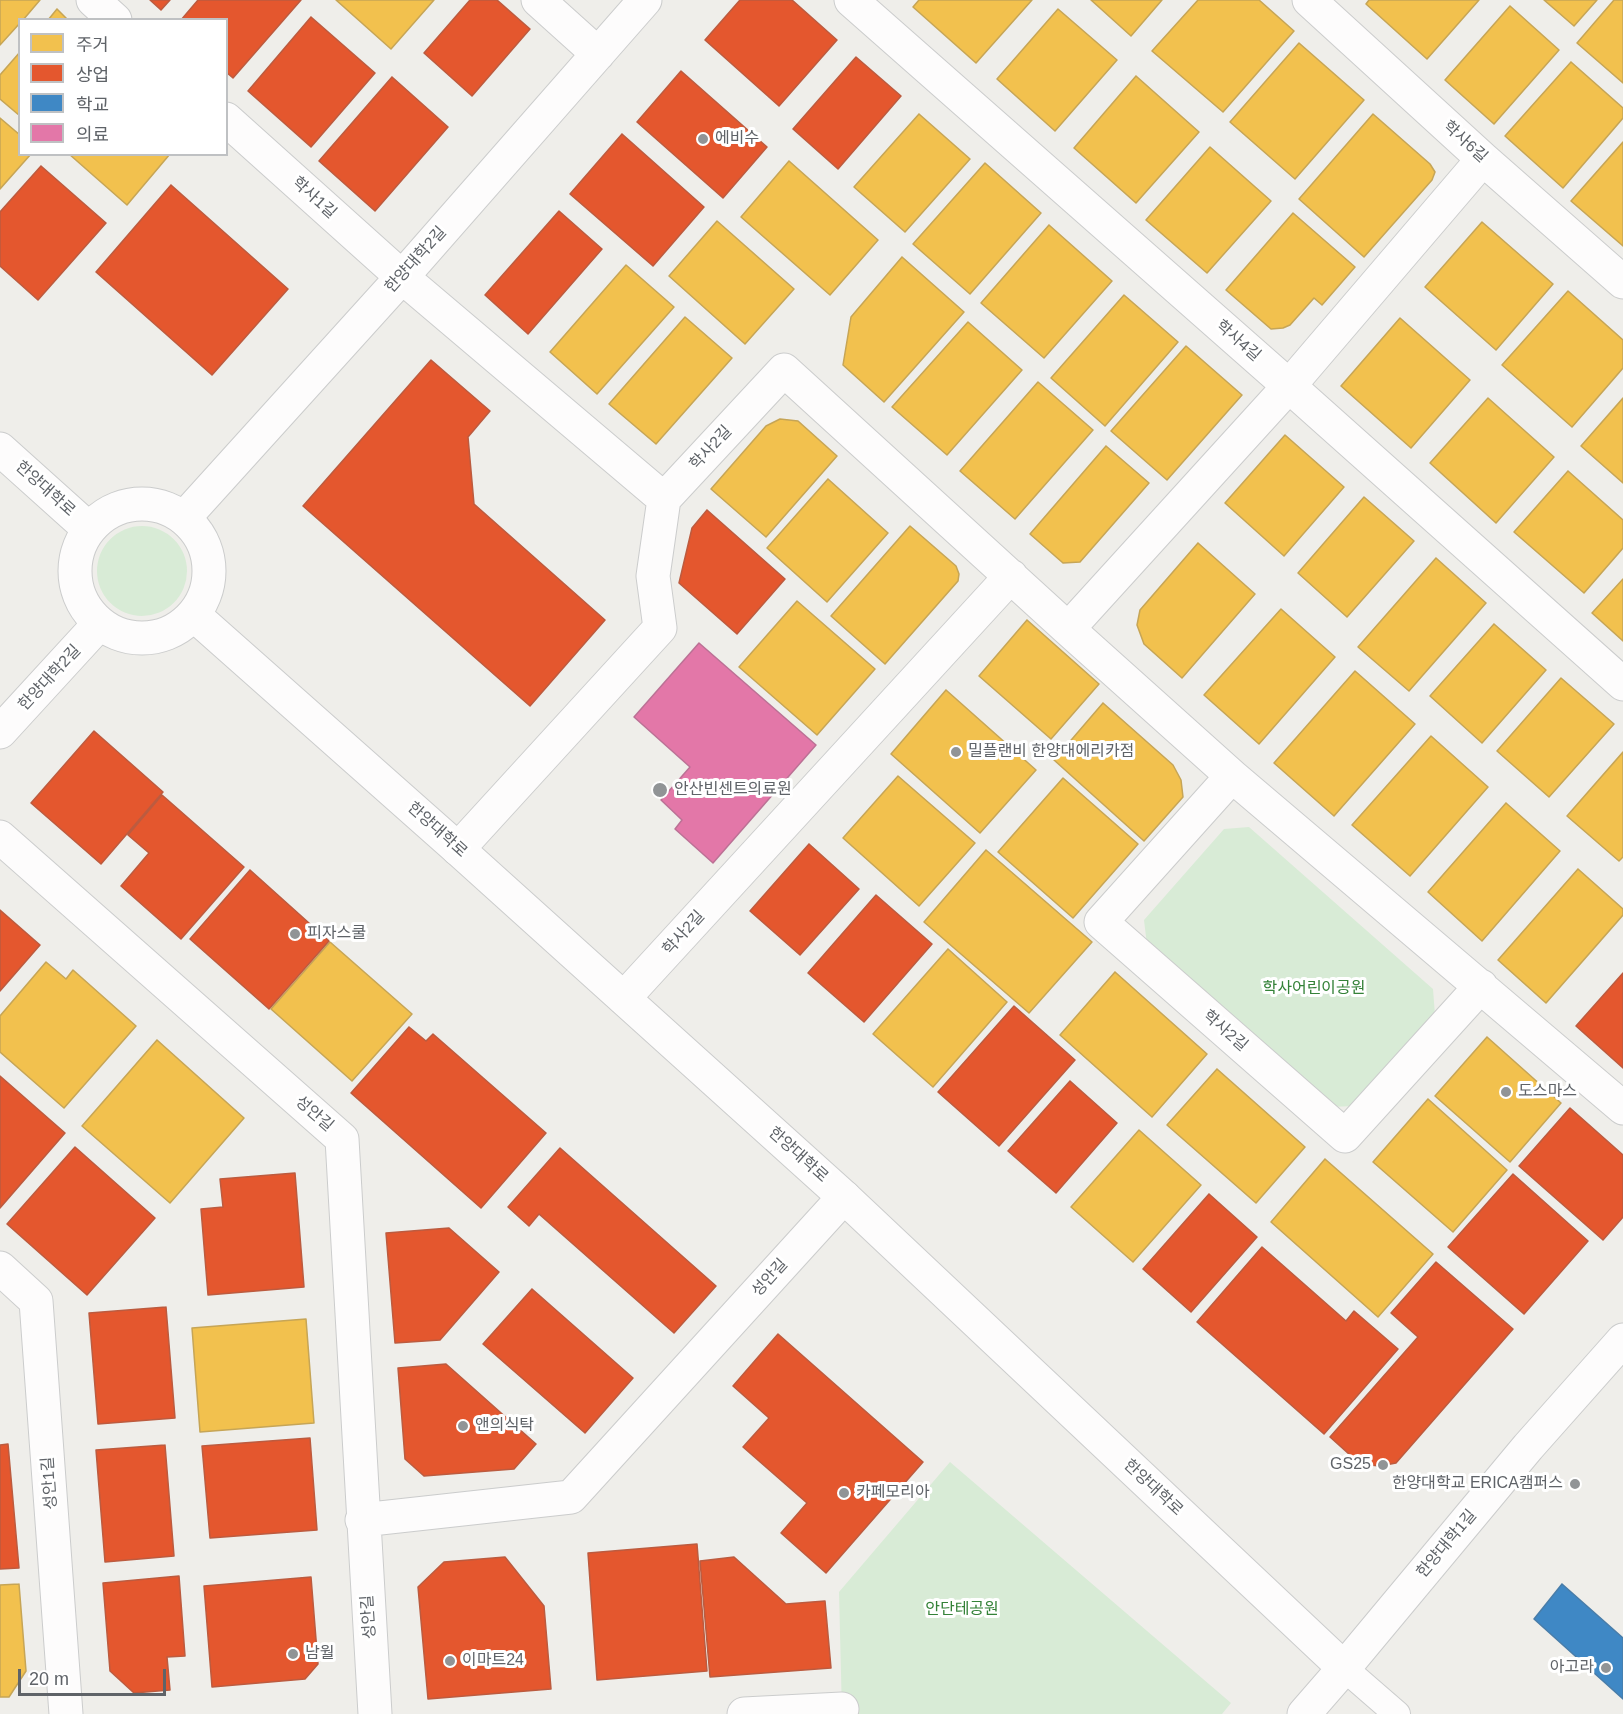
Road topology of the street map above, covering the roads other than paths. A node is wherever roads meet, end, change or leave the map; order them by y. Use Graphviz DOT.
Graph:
graph roads {
  1 [pos="93,0"];
  2 [pos="538,0"];
  3 [pos="645,0"];
  4 [pos="851,0"];
  5 [pos="1322,4"];
  6 [pos="113,18"];
  7 [pos="598,54"];
  8 [pos="228,121"];
  9 [pos="1483,159"];
  10 [pos="402,277"];
  11 [pos="1623,282"];
  12 [pos="1289,386"];
  13 [pos="0,449"];
  14 [pos="664,499"];
  15 [pos="184,518"];
  16 [pos="89,529"];
  17 [pos="1011,576"];
  18 [pos="194,615"];
  19 [pos="99,624"];
  20 [pos="1068,629"];
  21 [pos="1623,684"];
  22 [pos="0,732"];
  23 [pos="1232,776"];
  24 [pos="0,837"];
  25 [pos="458,849"];
  26 [pos="1481,986"];
  27 [pos="624,998"];
  28 [pos="1623,1108"];
  29 [pos="844,1197"];
  30 [pos="0,1268"];
  31 [pos="1623,1340"];
  32 [pos="362,1520"];
  33 [pos="1344,1668"];
  34 [pos="842,1709"];
  35 [pos="66,1714"];
  36 [pos="375,1714"];
  37 [pos="744,1714"];
  38 [pos="1304,1714"];
  39 [pos="1397,1714"];
  1 -- 6 [label="street"];
  2 -- 7 [label="street"];
  3 -- 7 [label="street, 한양대학2길"];
  4 -- 12 [label="street, 학사4길"];
  5 -- 9 [label="street, 학사6길"];
  7 -- 10 [label="street, 한양대학2길"];
  8 -- 10 [label="street, 학사1길"];
  9 -- 11 [label="street, 학사6길"];
  9 -- 12 [label="street"];
  10 -- 14 [label="street"];
  10 -- 15 [label="street, 한양대학2길"];
  12 -- 20 [label="street"];
  12 -- 21 [label="street, 학사4길"];
  13 -- 16 [label="street, 한양대학로"];
  14 -- 17 [label="street, 학사2길"];
  14 -- 25 [label="street"];
  15 -- 16 [label="street"];
  15 -- 18 [label="street"];
  16 -- 19 [label="street"];
  17 -- 20 [label="street, 학사2길"];
  17 -- 27 [label="street, 학사2길"];
  18 -- 19 [label="street"];
  18 -- 25 [label="street, 한양대학로"];
  19 -- 22 [label="street, 한양대학2길"];
  20 -- 23 [label="street, 학사2길"];
  23 -- 26 [label="street, 학사2길"];
  23 -- 26 [label="street, 학사2길"];
  24 -- 32 [label="street, 성안길"];
  25 -- 27 [label="street, 한양대학로"];
  26 -- 28 [label="street, 학사2길"];
  27 -- 29 [label="street, 한양대학로"];
  29 -- 32 [label="street, 성안길"];
  29 -- 33 [label="street, 한양대학로"];
  30 -- 35 [label="street, 성안1길"];
  31 -- 33 [label="street, 한양대학1길"];
  32 -- 36 [label="street, 성안길"];
  33 -- 38 [label="street"];
  33 -- 39 [label="lane"];
  34 -- 37 [label="street"];
}
